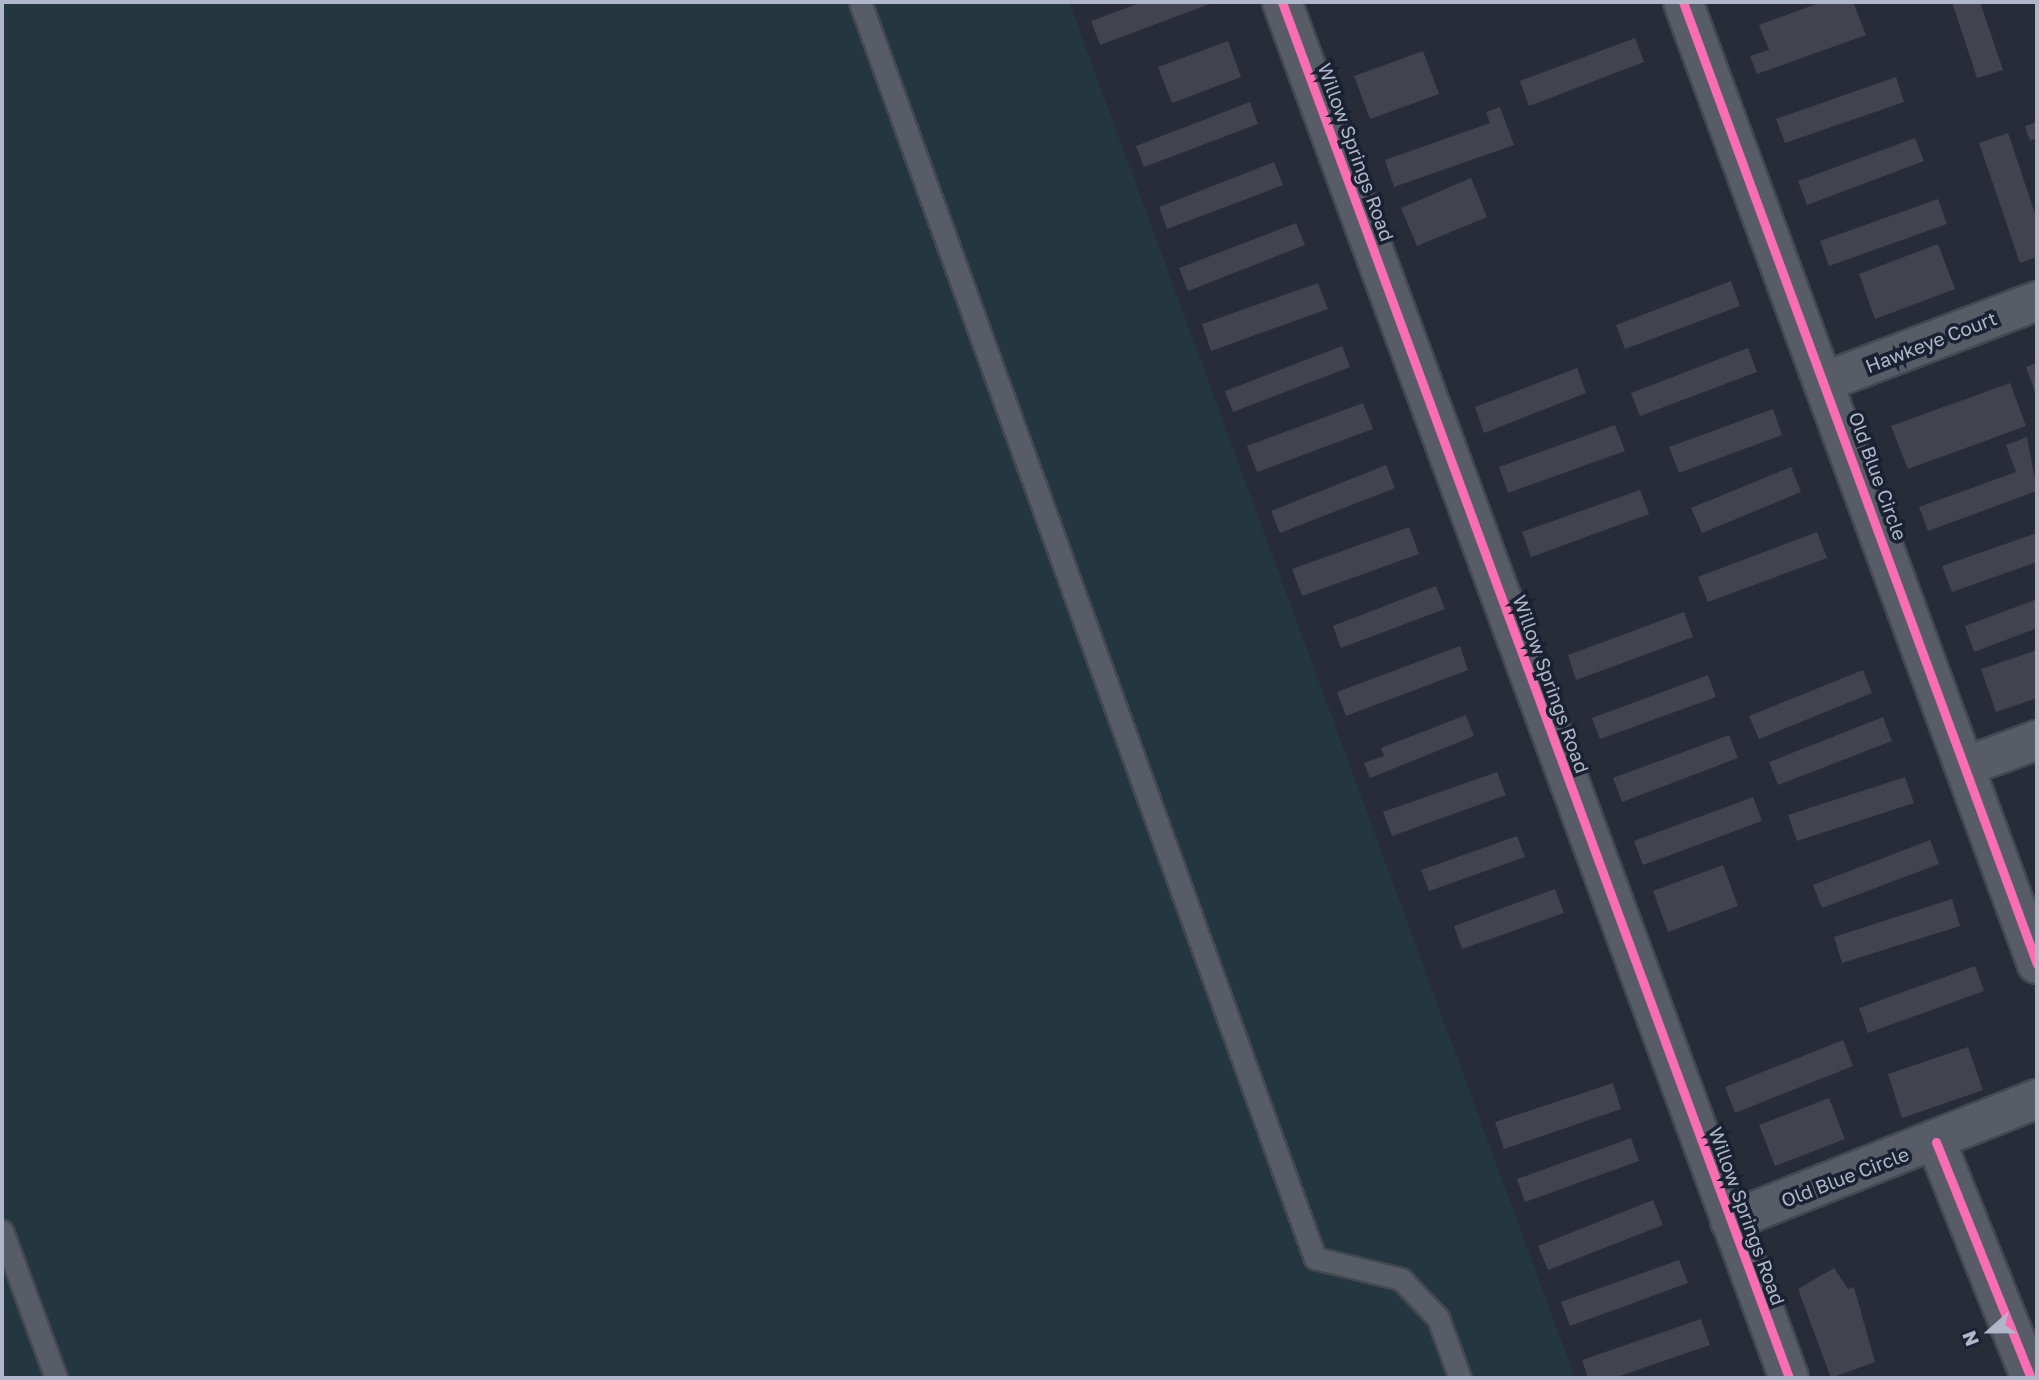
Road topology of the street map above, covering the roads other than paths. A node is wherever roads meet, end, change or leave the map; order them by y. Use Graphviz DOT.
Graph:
graph roads {
  1 [pos="860,2"];
  2 [pos="1282,2"];
  3 [pos="1683,2"];
  4 [pos="2037,301"];
  5 [pos="1824,383"];
  6 [pos="2037,740"];
  7 [pos="1967,765"];
  8 [pos="2037,964"];
  9 [pos="2037,1099"];
  10 [pos="1936,1142"];
  11 [pos="1730,1221"];
  12 [pos="2,1231"];
  13 [pos="56,1378"];
  14 [pos="1460,1378"];
  15 [pos="1789,1378"];
  16 [pos="2031,1378"];
  1 -- 14 [label="lane"];
  2 -- 11 [label="street, Willow Springs Road"];
  3 -- 5 [label="street, Old Blue Circle"];
  4 -- 5 [label="street, Hawkeye Court"];
  5 -- 7 [label="street, Old Blue Circle"];
  6 -- 7 [label="street"];
  7 -- 8 [label="street, Old Blue Circle"];
  9 -- 10 [label="street, Old Blue Circle"];
  10 -- 11 [label="street, Old Blue Circle"];
  10 -- 16 [label="street"];
  11 -- 15 [label="street, Willow Springs Road"];
  12 -- 13 [label="lane"];
}
